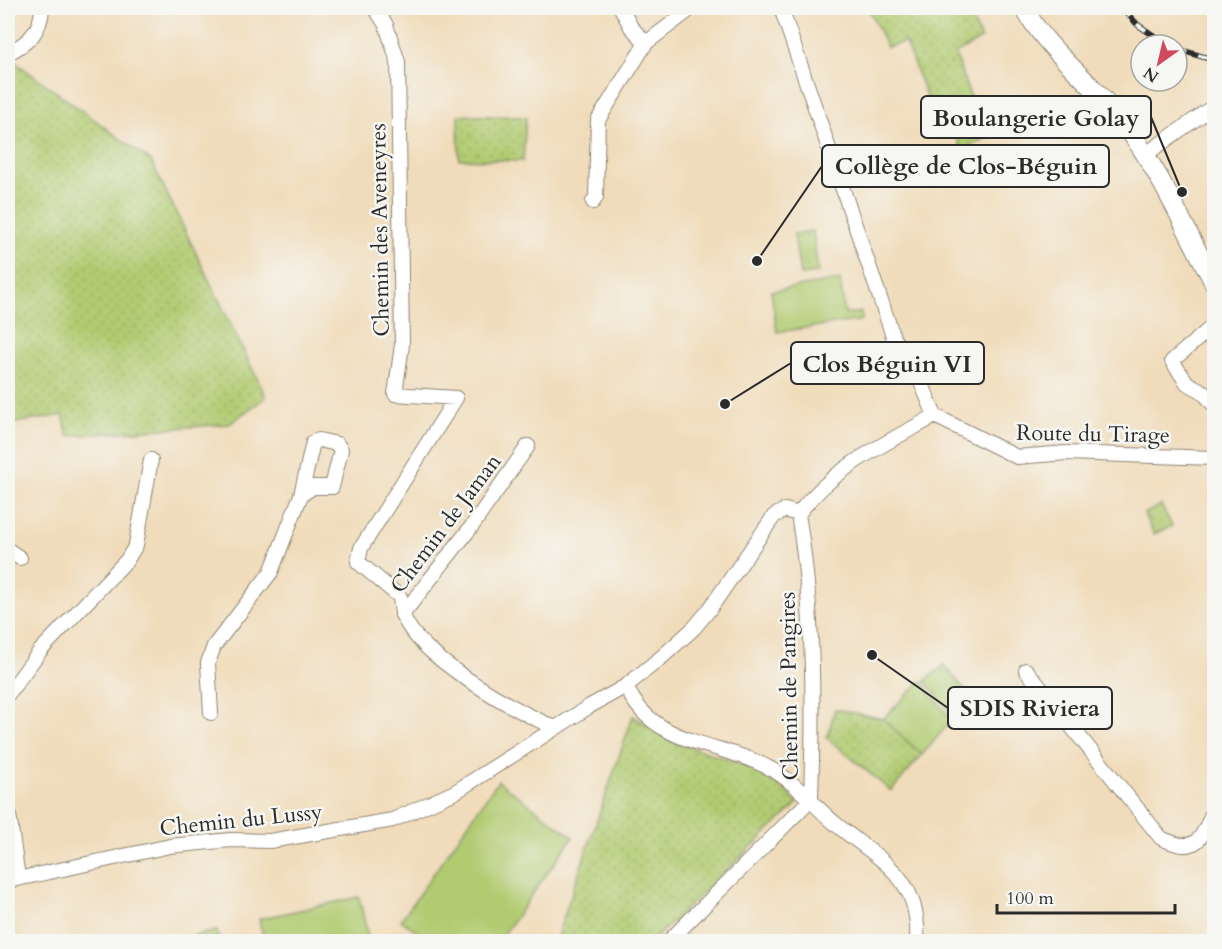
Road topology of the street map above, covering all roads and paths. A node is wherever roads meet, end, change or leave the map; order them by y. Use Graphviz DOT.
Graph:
graph roads {
  1 [pos="42,8"];
  2 [pos="375,8"];
  3 [pos="621,8"];
  4 [pos="692,8"];
  5 [pos="781,8"];
  6 [pos="1024,8"];
  7 [pos="646,43"];
  8 [pos="8,53"];
  9 [pos="1215,106"];
  10 [pos="1146,154"];
  11 [pos="593,202"];
  12 [pos="1215,283"];
  13 [pos="1215,325"];
  14 [pos="1215,405"];
  15 [pos="935,416"];
  16 [pos="528,446"];
  17 [pos="1215,458"];
  18 [pos="151,460"];
  19 [pos="301,495"];
  20 [pos="798,514"];
  21 [pos="8,550"];
  22 [pos="20,558"];
  23 [pos="402,615"];
  24 [pos="1026,670"];
  25 [pos="626,686"];
  26 [pos="8,694"];
  27 [pos="211,713"];
  28 [pos="555,728"];
  29 [pos="812,800"];
  30 [pos="8,807"];
  31 [pos="1215,809"];
  32 [pos="13,879"];
  33 [pos="668,942"];
  34 [pos="917,942"];
  1 -- 8 [label="street"];
  2 -- 23 [label="street, Chemin des Aveneyres"];
  3 -- 7 [label="street"];
  4 -- 7 [label="street"];
  5 -- 15 [label="street"];
  6 -- 10 [label="main road"];
  7 -- 11 [label="street"];
  9 -- 10 [label="street"];
  10 -- 12 [label="main road"];
  13 -- 14 [label="street"];
  15 -- 17 [label="street, Route du Tirage"];
  15 -- 20 [label="street"];
  16 -- 23 [label="street, Chemin de Jaman"];
  18 -- 26 [label="street"];
  19 -- 27 [label="street"];
  20 -- 25 [label="street"];
  20 -- 29 [label="street, Chemin de Pangires"];
  21 -- 22 [label="street"];
  23 -- 28 [label="street, Chemin de Jaman"];
  24 -- 31 [label="street"];
  25 -- 28 [label="street, Chemin du Lussy"];
  25 -- 29 [label="street"];
  28 -- 32 [label="street, Chemin du Lussy"];
  29 -- 33 [label="street, Chemin de Pangires"];
  29 -- 34 [label="street"];
  30 -- 32 [label="street"];
}
